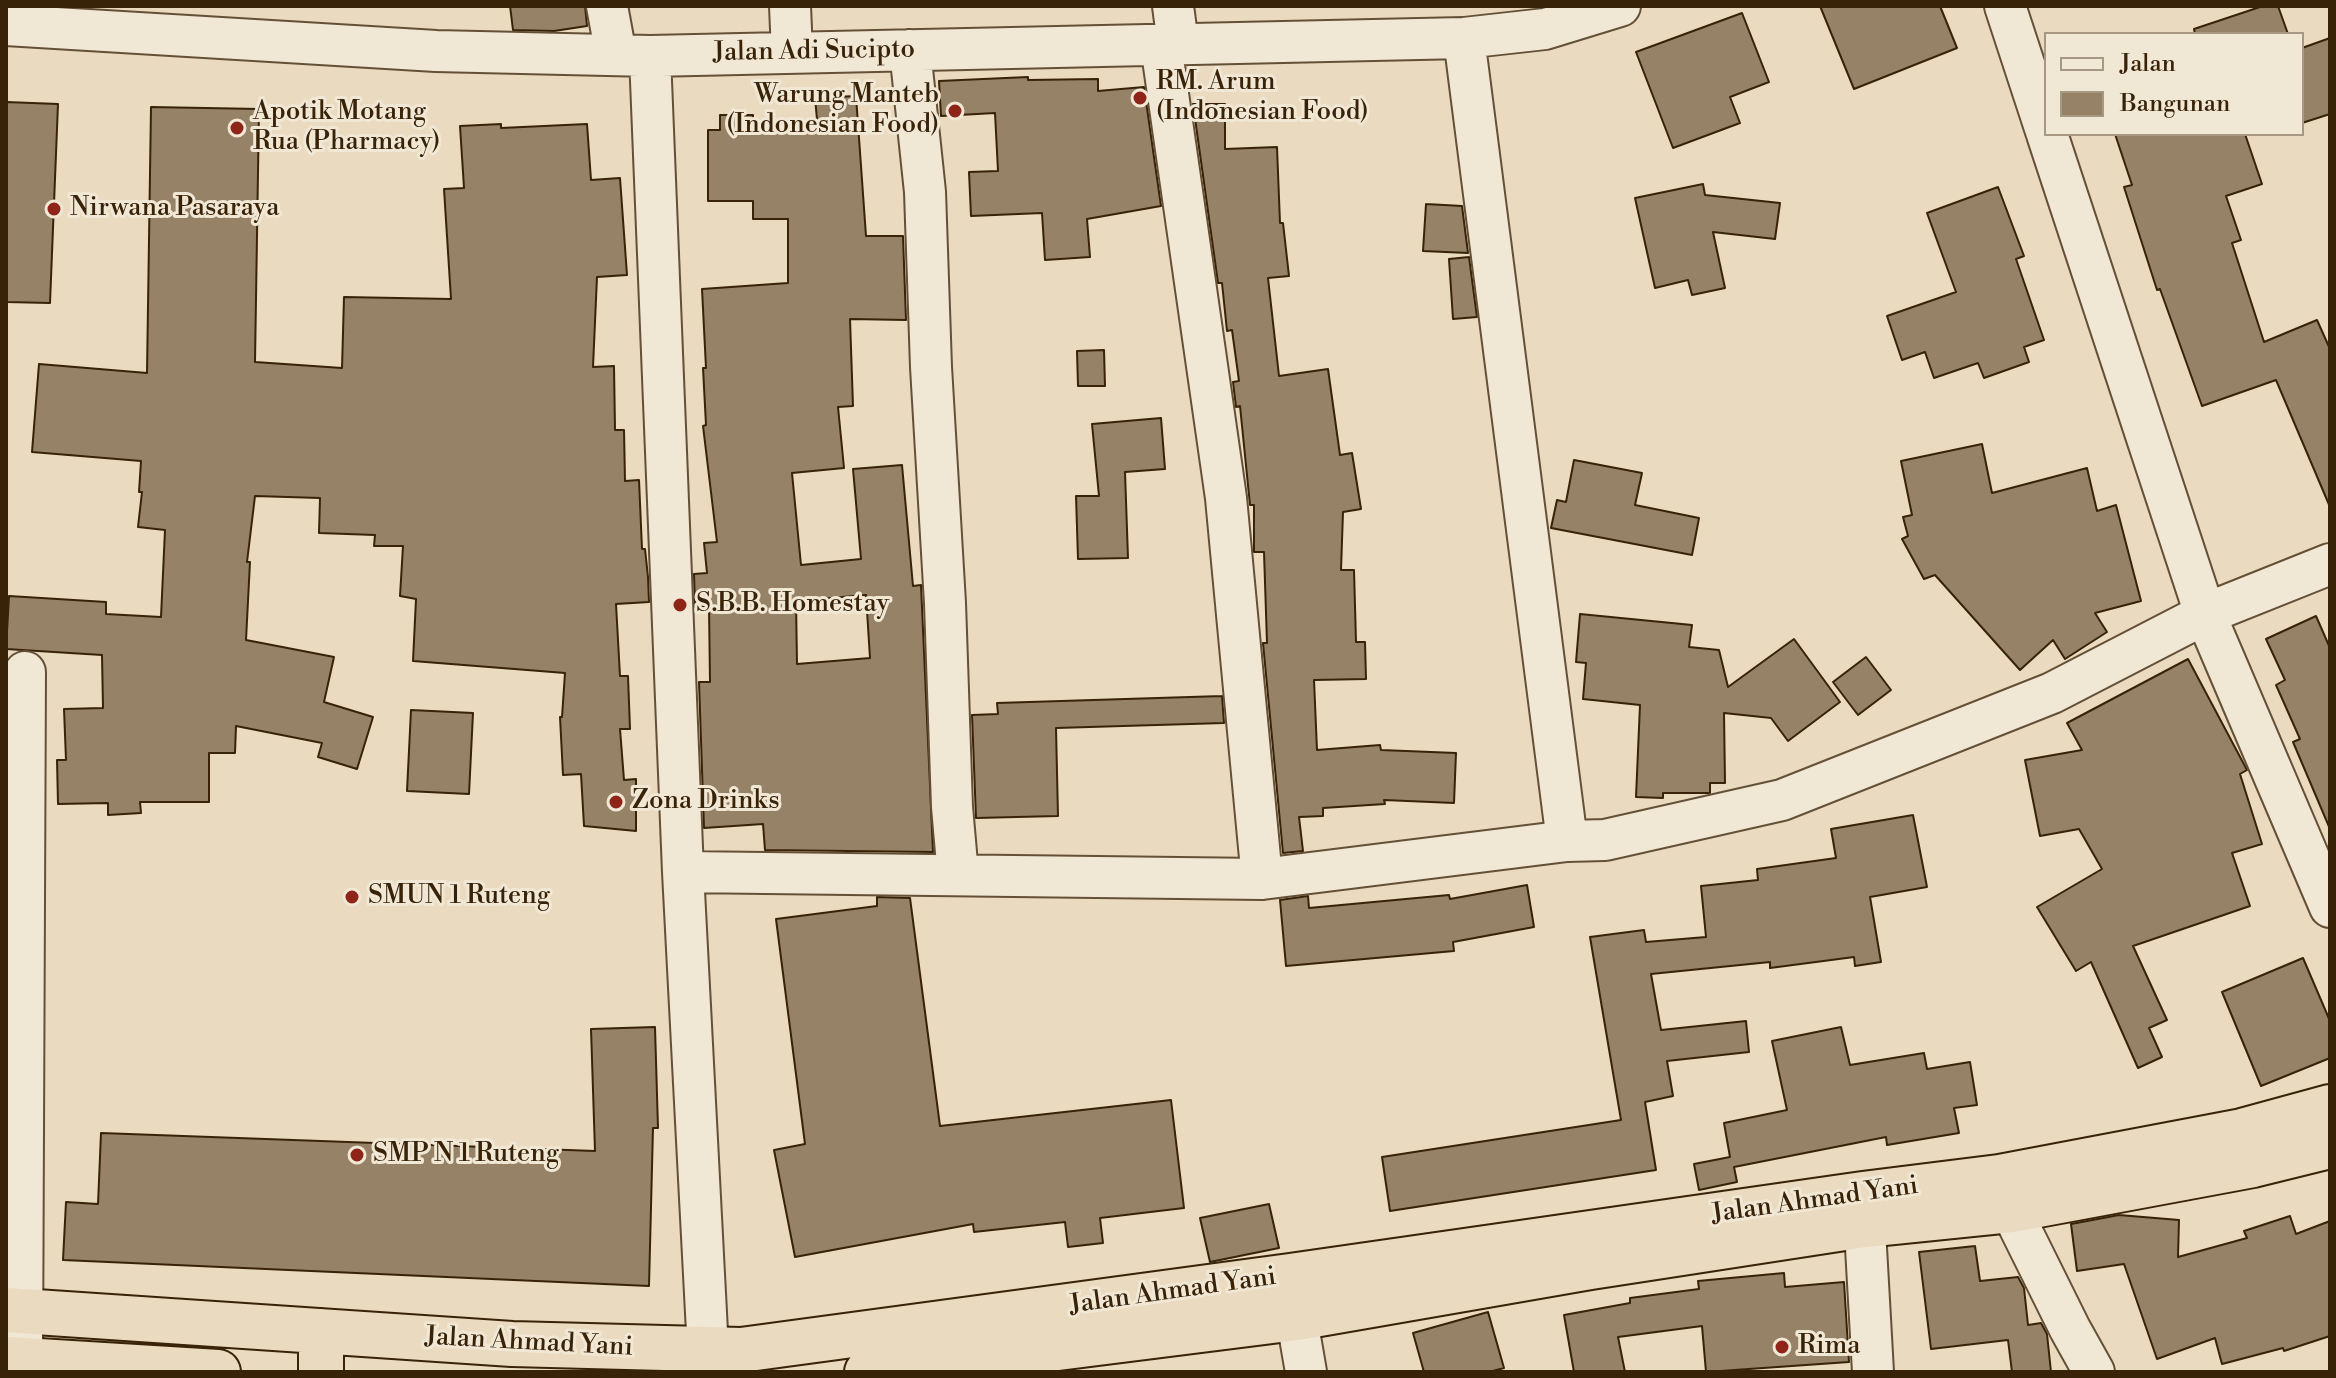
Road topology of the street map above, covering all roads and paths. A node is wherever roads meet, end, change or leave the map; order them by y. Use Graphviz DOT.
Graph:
graph roads {
  1 [pos="607,6"];
  2 [pos="790,6"];
  3 [pos="1620,6"];
  4 [pos="2005,6"];
  5 [pos="6,25"];
  6 [pos="1171,32"];
  7 [pos="1464,38"];
  8 [pos="910,50"];
  9 [pos="792,53"];
  10 [pos="633,56"];
  11 [pos="2044,126"];
  12 [pos="2047,136"];
  13 [pos="2330,564"];
  14 [pos="2205,614"];
  15 [pos="25,672"];
  16 [pos="1567,841"];
  17 [pos="683,872"];
  18 [pos="958,875"];
  19 [pos="1262,879"];
  20 [pos="2330,907"];
  21 [pos="2330,1107"];
  22 [pos="2330,1146"];
  23 [pos="1863,1209"];
  24 [pos="2011,1210"];
  25 [pos="1293,1297"];
  26 [pos="15,1310"];
  27 [pos="321,1352"];
  28 [pos="730,1358"];
  29 [pos="14,1360"];
  30 [pos="218,1372"];
  31 [pos="867,1372"];
  32 [pos="1306,1372"];
  33 [pos="1873,1372"];
  34 [pos="2094,1372"];
  1 -- 10 [label="street"];
  2 -- 9 [label="street"];
  3 -- 7 [label="street, Jalan Adi Sucipto"];
  4 -- 11 [label="street"];
  5 -- 10 [label="street, Jalan Adi Sucipto"];
  6 -- 7 [label="street, Jalan Adi Sucipto"];
  6 -- 8 [label="street, Jalan Adi Sucipto"];
  6 -- 19 [label="street"];
  7 -- 16 [label="street"];
  8 -- 9 [label="street, Jalan Adi Sucipto"];
  8 -- 18 [label="street"];
  9 -- 10 [label="street, Jalan Adi Sucipto"];
  10 -- 17 [label="street"];
  12 -- 14 [label="street"];
  13 -- 14 [label="street"];
  14 -- 16 [label="street"];
  14 -- 20 [label="street"];
  15 -- 26 [label="street"];
  16 -- 19 [label="street"];
  17 -- 18 [label="street"];
  17 -- 28 [label="street"];
  18 -- 19 [label="street"];
  21 -- 23 [label="highway, Jalan Ahmad Yani"];
  22 -- 24 [label="highway, Jalan Ahmad Yani"];
  23 -- 24 [label="highway, Jalan Ahmad Yani"];
  23 -- 25 [label="highway, Jalan Ahmad Yani"];
  23 -- 33 [label="street"];
  24 -- 34 [label="street"];
  25 -- 28 [label="highway, Jalan Ahmad Yani"];
  25 -- 31 [label="highway, Jalan Ahmad Yani"];
  25 -- 32 [label="street"];
  26 -- 27 [label="highway, Jalan Ahmad Yani"];
  26 -- 29 [label="street"];
  27 -- 28 [label="highway, Jalan Ahmad Yani"];
  29 -- 30 [label="highway"];
}
